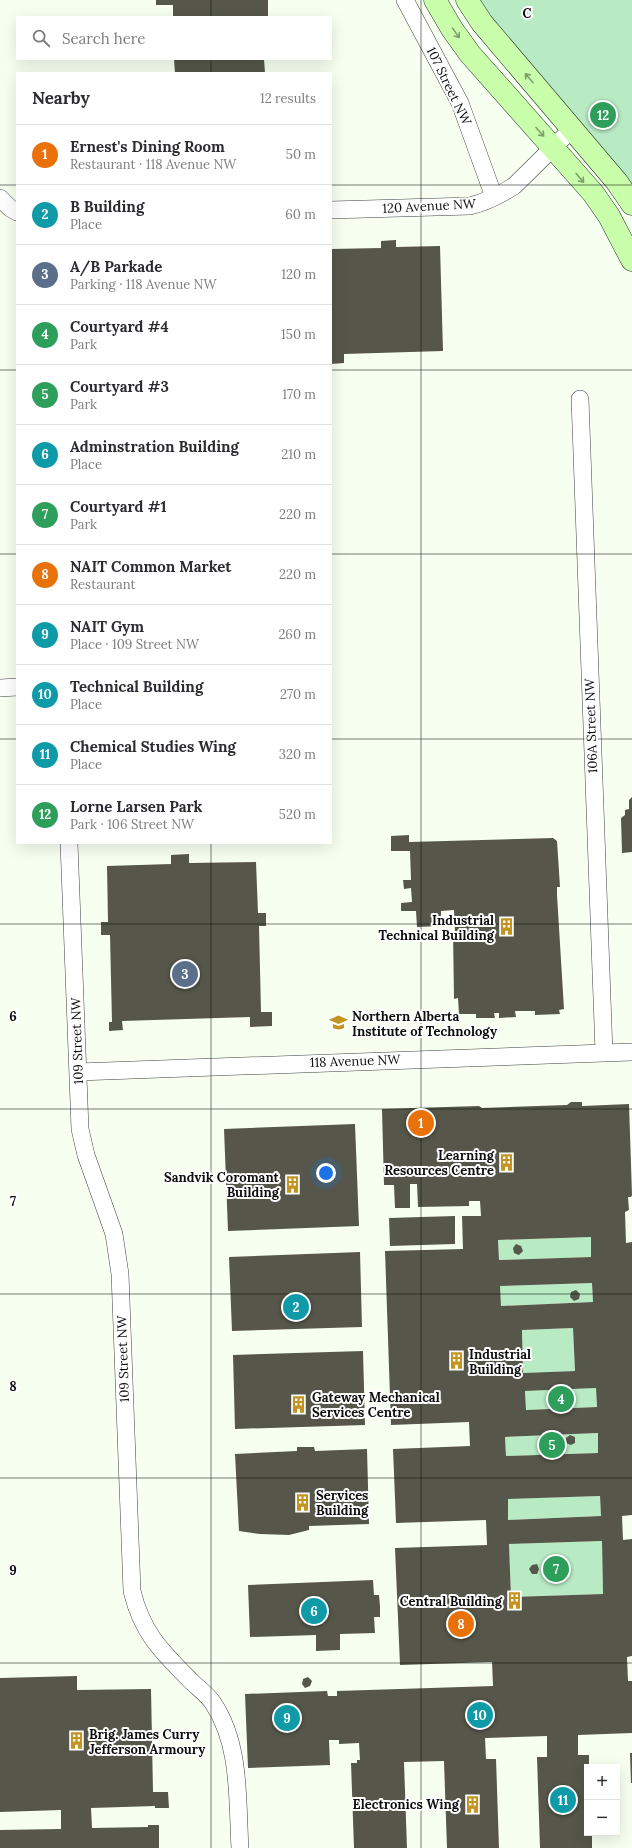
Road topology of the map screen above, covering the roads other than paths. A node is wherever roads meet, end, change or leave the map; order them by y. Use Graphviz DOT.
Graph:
graph roads {
  1 [pos="405,0"];
  2 [pos="435,0"];
  3 [pos="467,0"];
  4 [pos="572,129"];
  5 [pos="555,148"];
  6 [pos="494,197"];
  7 [pos="0,198"];
  8 [pos="632,204"];
  9 [pos="332,210"];
  10 [pos="16,211"];
  11 [pos="632,260"];
  12 [pos="580,399"];
  13 [pos="16,687"];
  14 [pos="0,688"];
  15 [pos="69,844"];
  16 [pos="632,1052"];
  17 [pos="604,1053"];
  18 [pos="78,1072"];
  19 [pos="240,1848"];
  1 -- 6 [label="street, 107 Street NW"];
  2 -- 5 [label="main road, one-way"];
  4 -- 3 [label="main road, one-way"];
  4 -- 5 [label="street, 120 Avenue NW"];
  4 -- 8 [label="main road"];
  5 -- 6 [label="street, 120 Avenue NW"];
  5 -- 11 [label="main road, one-way"];
  6 -- 9 [label="street, 120 Avenue NW"];
  7 -- 10 [label="street"];
  12 -- 17 [label="street, 106A Street NW"];
  13 -- 14 [label="street"];
  15 -- 18 [label="street, 109 Street NW"];
  16 -- 17 [label="street, 118 Avenue NW"];
  17 -- 18 [label="street, 118 Avenue NW"];
  18 -- 19 [label="street, 109 Street NW"];
}
